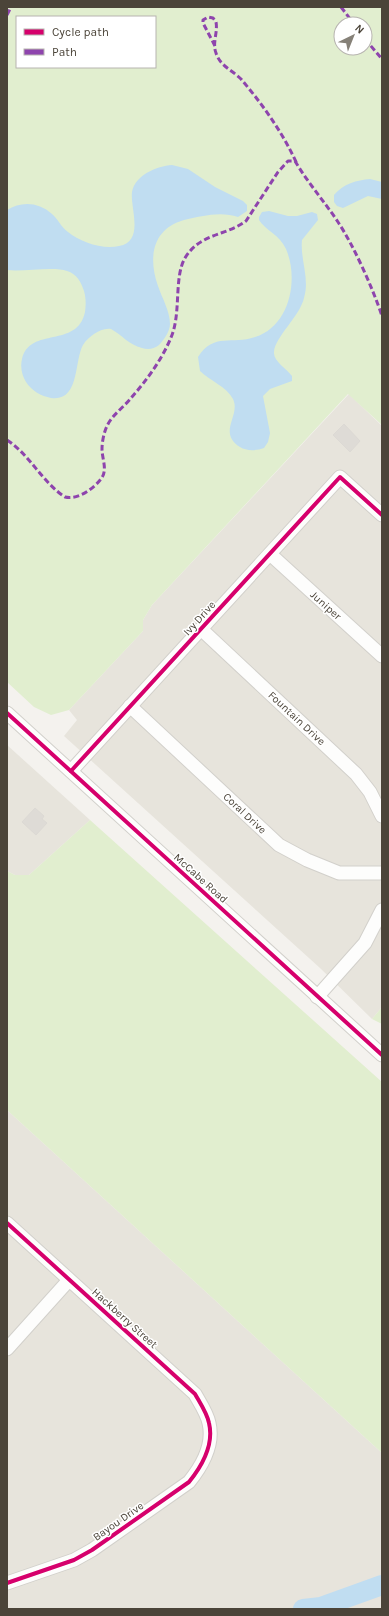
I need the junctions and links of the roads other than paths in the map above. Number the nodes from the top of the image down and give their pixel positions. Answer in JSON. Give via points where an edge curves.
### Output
{"nodes":[{"id":1,"x":382,"y":515,"type":"edge"},
{"id":2,"x":270,"y":554,"type":"junction"},
{"id":3,"x":200,"y":629,"type":"junction"},
{"id":4,"x":382,"y":656,"type":"edge"},
{"id":5,"x":130,"y":706,"type":"junction"},
{"id":6,"x":7,"y":714,"type":"edge"},
{"id":7,"x":71,"y":771,"type":"junction"},
{"id":8,"x":382,"y":816,"type":"edge"},
{"id":9,"x":382,"y":873,"type":"edge"},
{"id":10,"x":382,"y":910,"type":"edge"},
{"id":11,"x":317,"y":997,"type":"junction"},
{"id":12,"x":382,"y":1055,"type":"edge"},
{"id":13,"x":7,"y":1223,"type":"edge"},
{"id":14,"x":69,"y":1280,"type":"junction"},
{"id":15,"x":7,"y":1349,"type":"edge"},
{"id":16,"x":209,"y":1440,"type":"joint"},
{"id":17,"x":7,"y":1583,"type":"edge"}],
"edges":[{"from":1,"to":2,"type":"street","name":"Ivy Drive","via":[[340,477]]},
{"from":2,"to":3,"type":"street","name":"Ivy Drive"},
{"from":2,"to":4,"type":"street","name":"Juniper"},
{"from":3,"to":5,"type":"street","name":"Ivy Drive"},
{"from":3,"to":8,"type":"street","name":"Fountain Drive","via":[[356,774],[370,792]]},
{"from":5,"to":7,"type":"street","name":"Ivy Drive"},
{"from":5,"to":9,"type":"street","name":"Coral Drive","via":[[279,845],[339,873]]},
{"from":6,"to":7,"type":"street","name":"McCabe Road"},
{"from":7,"to":11,"type":"street","name":"McCabe Road"},
{"from":10,"to":11,"type":"street","via":[[365,943]]},
{"from":11,"to":12,"type":"street","name":"McCabe Road"},
{"from":13,"to":14,"type":"street","name":"Hackberry Street"},
{"from":14,"to":15,"type":"street"},
{"from":14,"to":16,"type":"street","name":"Hackberry Street","via":[[195,1394],[209,1424]]},
{"from":16,"to":17,"type":"street","name":"Bayou Drive","via":[[200,1468],[189,1482],[74,1560]]}]}
